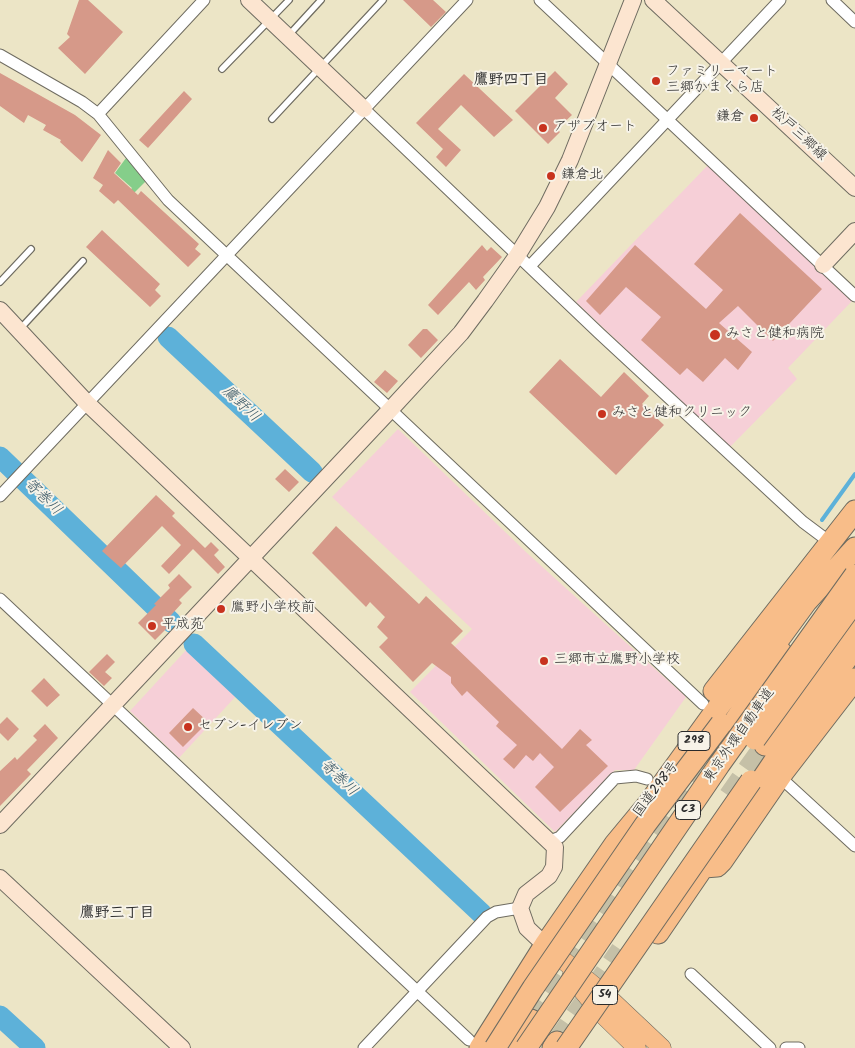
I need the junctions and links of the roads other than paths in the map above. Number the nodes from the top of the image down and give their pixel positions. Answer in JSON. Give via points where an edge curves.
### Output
{"nodes":[{"id":1,"x":204,"y":0,"type":"edge"},
{"id":2,"x":249,"y":0,"type":"edge"},
{"id":3,"x":289,"y":0,"type":"edge"},
{"id":4,"x":320,"y":0,"type":"edge"},
{"id":5,"x":382,"y":0,"type":"edge"},
{"id":6,"x":467,"y":0,"type":"edge"},
{"id":7,"x":540,"y":0,"type":"edge"},
{"id":8,"x":633,"y":0,"type":"edge"},
{"id":9,"x":653,"y":0,"type":"edge"},
{"id":10,"x":780,"y":0,"type":"edge"},
{"id":11,"x":832,"y":0,"type":"edge"},
{"id":12,"x":270,"y":19,"type":"junction"},
{"id":13,"x":855,"y":22,"type":"edge"},
{"id":14,"x":288,"y":36,"type":"junction"},
{"id":15,"x":0,"y":55,"type":"edge"},
{"id":16,"x":721,"y":64,"type":"junction"},
{"id":17,"x":609,"y":65,"type":"junction"},
{"id":18,"x":320,"y":68,"type":"junction"},
{"id":19,"x":222,"y":69,"type":"dead end"},
{"id":20,"x":364,"y":109,"type":"junction"},
{"id":21,"x":98,"y":114,"type":"junction"},
{"id":22,"x":272,"y":119,"type":"dead end"},
{"id":23,"x":668,"y":121,"type":"junction"},
{"id":24,"x":855,"y":188,"type":"edge"},
{"id":25,"x":855,"y":232,"type":"edge"},
{"id":26,"x":31,"y":249,"type":"dead end"},
{"id":27,"x":227,"y":255,"type":"junction"},
{"id":28,"x":83,"y":260,"type":"dead end"},
{"id":29,"x":524,"y":261,"type":"junction"},
{"id":30,"x":822,"y":266,"type":"junction"},
{"id":31,"x":0,"y":282,"type":"edge"},
{"id":32,"x":855,"y":296,"type":"edge"},
{"id":33,"x":0,"y":310,"type":"edge"},
{"id":34,"x":18,"y":330,"type":"junction"},
{"id":35,"x":87,"y":403,"type":"junction"},
{"id":36,"x":390,"y":410,"type":"junction"},
{"id":37,"x":0,"y":496,"type":"edge"},
{"id":38,"x":855,"y":511,"type":"edge"},
{"id":39,"x":831,"y":543,"type":"junction"},
{"id":40,"x":855,"y":548,"type":"edge"},
{"id":41,"x":855,"y":553,"type":"edge"},
{"id":42,"x":251,"y":560,"type":"junction"},
{"id":43,"x":855,"y":575,"type":"edge"},
{"id":44,"x":0,"y":599,"type":"edge"},
{"id":45,"x":855,"y":601,"type":"edge"},
{"id":46,"x":855,"y":621,"type":"edge"},
{"id":47,"x":776,"y":643,"type":"junction"},
{"id":48,"x":855,"y":647,"type":"edge"},
{"id":49,"x":855,"y":679,"type":"edge"},
{"id":50,"x":703,"y":704,"type":"junction"},
{"id":51,"x":113,"y":705,"type":"junction"},
{"id":52,"x":727,"y":723,"type":"junction"},
{"id":53,"x":794,"y":732,"type":"junction"},
{"id":54,"x":765,"y":745,"type":"tunnel mouth"},
{"id":55,"x":781,"y":778,"type":"junction"},
{"id":56,"x":647,"y":779,"type":"junction"},
{"id":57,"x":0,"y":825,"type":"edge"},
{"id":58,"x":550,"y":841,"type":"junction"},
{"id":59,"x":615,"y":844,"type":"junction"},
{"id":60,"x":855,"y":846,"type":"edge"},
{"id":61,"x":704,"y":866,"type":"junction"},
{"id":62,"x":0,"y":878,"type":"edge"},
{"id":63,"x":520,"y":908,"type":"junction"},
{"id":64,"x":546,"y":945,"type":"junction"},
{"id":65,"x":691,"y":974,"type":"dead end"},
{"id":66,"x":418,"y":992,"type":"junction"},
{"id":67,"x":605,"y":1006,"type":"junction"},
{"id":68,"x":531,"y":1020,"type":"tunnel mouth"},
{"id":69,"x":479,"y":1044,"type":"edge"},
{"id":70,"x":558,"y":1047,"type":"edge"},
{"id":71,"x":182,"y":1048,"type":"edge"},
{"id":72,"x":364,"y":1048,"type":"edge"},
{"id":73,"x":512,"y":1048,"type":"edge"},
{"id":74,"x":526,"y":1048,"type":"edge"},
{"id":75,"x":637,"y":1048,"type":"edge"},
{"id":76,"x":662,"y":1048,"type":"edge"},
{"id":77,"x":770,"y":1048,"type":"edge"},
{"id":78,"x":786,"y":1048,"type":"edge"},
{"id":79,"x":799,"y":1048,"type":"edge"}],
"edges":[{"from":1,"to":21,"type":"street"},
{"from":2,"to":12,"type":"street"},
{"from":3,"to":12,"type":"lane"},
{"from":4,"to":14,"type":"lane"},
{"from":5,"to":18,"type":"lane"},
{"from":6,"to":20,"type":"street"},
{"from":7,"to":17,"type":"street"},
{"from":8,"to":17,"type":"street"},
{"from":9,"to":16,"type":"street","name":"松戸三郷線"},
{"from":10,"to":16,"type":"street"},
{"from":11,"to":13,"type":"street"},
{"from":12,"to":14,"type":"street"},
{"from":12,"to":19,"type":"lane"},
{"from":14,"to":18,"type":"street"},
{"from":15,"to":21,"type":"street"},
{"from":16,"to":23,"type":"street"},
{"from":16,"to":24,"type":"street","name":"松戸三郷線"},
{"from":17,"to":23,"type":"street"},
{"from":17,"to":29,"type":"street"},
{"from":18,"to":20,"type":"street"},
{"from":18,"to":22,"type":"lane"},
{"from":20,"to":27,"type":"street"},
{"from":20,"to":29,"type":"street"},
{"from":21,"to":27,"type":"street","via":[[168,200]]},
{"from":23,"to":29,"type":"street"},
{"from":23,"to":30,"type":"street"},
{"from":25,"to":30,"type":"street"},
{"from":26,"to":31,"type":"lane"},
{"from":27,"to":35,"type":"street"},
{"from":27,"to":36,"type":"street"},
{"from":28,"to":34,"type":"lane"},
{"from":29,"to":36,"type":"street"},
{"from":29,"to":39,"type":"street","via":[[803,522]]},
{"from":30,"to":32,"type":"street"},
{"from":33,"to":34,"type":"street"},
{"from":34,"to":35,"type":"street"},
{"from":35,"to":37,"type":"street"},
{"from":35,"to":42,"type":"street"},
{"from":36,"to":42,"type":"street"},
{"from":36,"to":50,"type":"street"},
{"from":38,"to":39,"type":"highway","number":"298"},
{"from":39,"to":50,"type":"highway","number":"298"},
{"from":40,"to":47,"type":"highway","name":"国道298号","number":"298","via":[[806,602]]},
{"from":41,"to":52,"type":"highway"},
{"from":42,"to":51,"type":"street"},
{"from":42,"to":58,"type":"street"},
{"from":43,"to":74,"type":"highway","name":"東京外環自動車道","number":"C3","bridge":true,"via":[[719,765]]},
{"from":44,"to":51,"type":"street"},
{"from":45,"to":70,"type":"highway","name":"東京外環自動車道","number":"C3","bridge":true,"via":[[731,773]]},
{"from":46,"to":54,"type":"highway"},
{"from":47,"to":52,"type":"highway"},
{"from":47,"to":59,"type":"highway","name":"国道298号","number":"298","via":[[730,691]]},
{"from":48,"to":53,"type":"highway"},
{"from":49,"to":55,"type":"highway"},
{"from":50,"to":56,"type":"highway","number":"298"},
{"from":51,"to":57,"type":"street"},
{"from":51,"to":66,"type":"street"},
{"from":52,"to":69,"type":"highway","bridge":true,"via":[[645,825],[533,988]]},
{"from":53,"to":61,"type":"highway"},
{"from":53,"to":70,"type":"highway","bridge":true,"via":[[751,781]]},
{"from":55,"to":60,"type":"street"},
{"from":55,"to":61,"type":"highway","via":[[722,861],[717,866]]},
{"from":56,"to":58,"type":"street","via":[[636,776],[615,778],[560,836]]},
{"from":56,"to":59,"type":"highway","number":"298"},
{"from":58,"to":63,"type":"street","via":[[555,847],[554,867],[549,876],[526,894]]},
{"from":59,"to":64,"type":"highway","name":"国道298号","number":"298"},
{"from":61,"to":67,"type":"highway"},
{"from":62,"to":71,"type":"street"},
{"from":63,"to":64,"type":"street","via":[[527,928]]},
{"from":63,"to":66,"type":"street","via":[[487,917]]},
{"from":64,"to":67,"type":"main road","number":"54"},
{"from":64,"to":69,"type":"highway","name":"国道298号","number":"298"},
{"from":65,"to":77,"type":"street"},
{"from":66,"to":69,"type":"street"},
{"from":66,"to":72,"type":"street"},
{"from":67,"to":70,"type":"highway"},
{"from":67,"to":75,"type":"main road","number":"54"},
{"from":67,"to":76,"type":"main road","number":"54"},
{"from":68,"to":73,"type":"highway"},
{"from":78,"to":79,"type":"street"}]}
